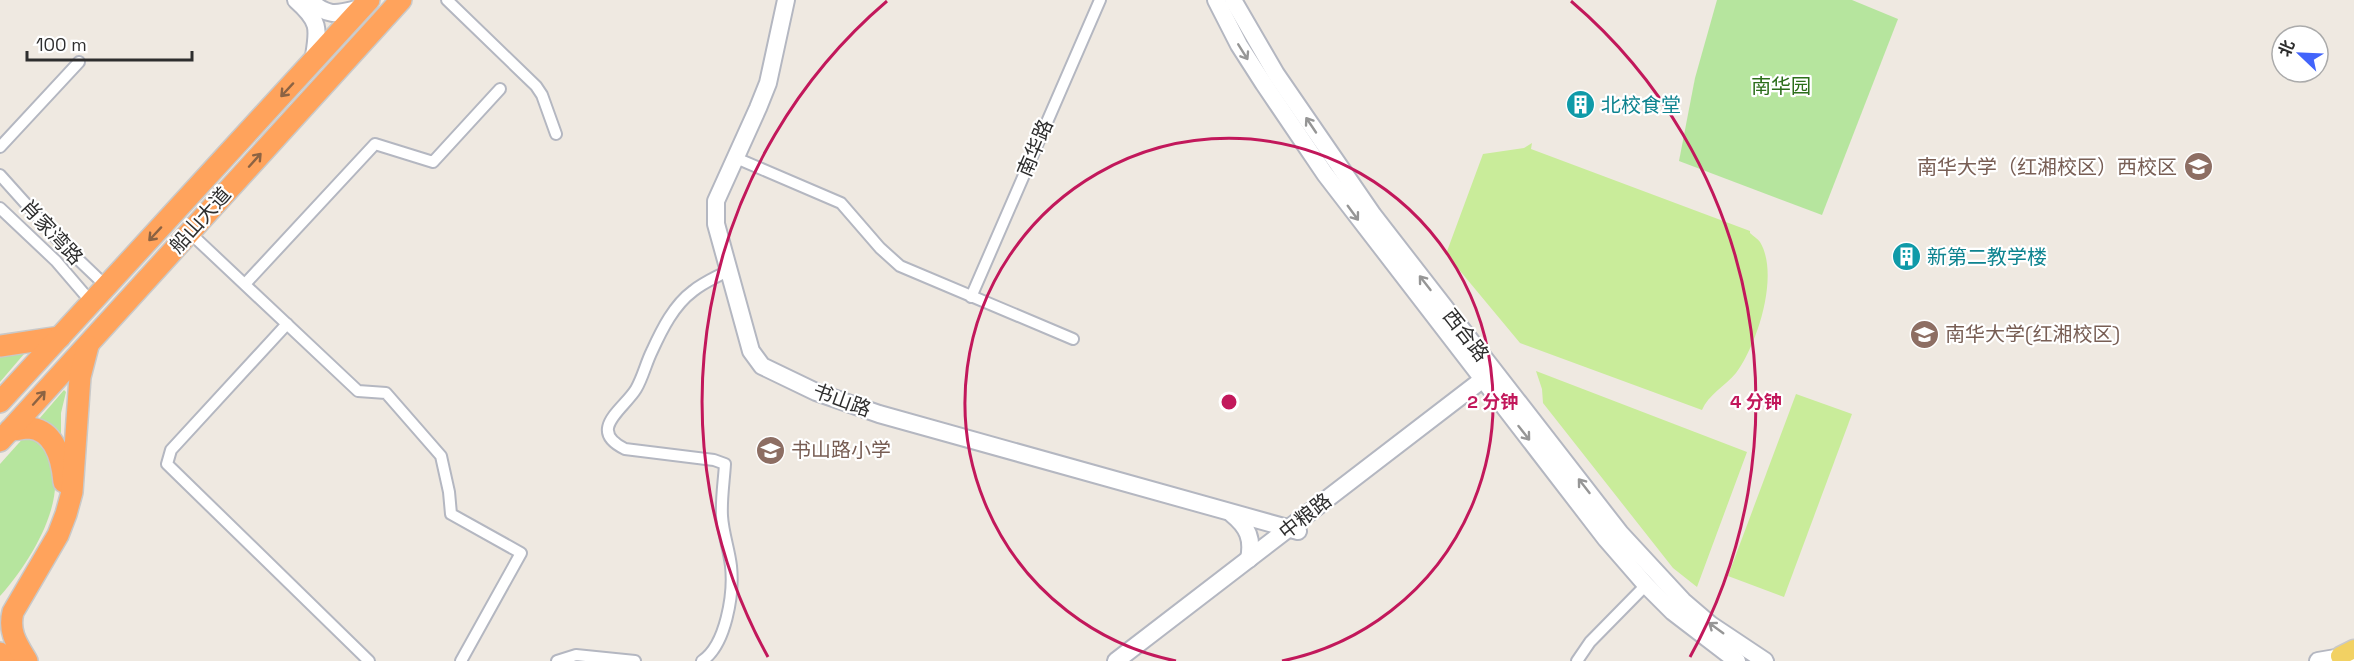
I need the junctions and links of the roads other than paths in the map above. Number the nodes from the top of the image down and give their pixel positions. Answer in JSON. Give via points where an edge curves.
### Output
{"nodes":[{"id":1,"x":296,"y":0,"type":"edge"},
{"id":2,"x":309,"y":0,"type":"edge"},
{"id":3,"x":401,"y":0,"type":"edge"},
{"id":4,"x":447,"y":0,"type":"edge"},
{"id":5,"x":786,"y":0,"type":"edge"},
{"id":6,"x":1100,"y":0,"type":"edge"},
{"id":7,"x":1216,"y":0,"type":"edge"},
{"id":8,"x":1233,"y":0,"type":"edge"},
{"id":9,"x":365,"y":4,"type":"edge"},
{"id":10,"x":80,"y":62,"type":"dead end"},
{"id":11,"x":313,"y":62,"type":"junction"},
{"id":12,"x":500,"y":89,"type":"dead end"},
{"id":13,"x":556,"y":134,"type":"dead end"},
{"id":14,"x":0,"y":147,"type":"edge"},
{"id":15,"x":736,"y":158,"type":"junction"},
{"id":16,"x":0,"y":175,"type":"edge"},
{"id":17,"x":0,"y":208,"type":"edge"},
{"id":18,"x":189,"y":232,"type":"junction"},
{"id":19,"x":729,"y":270,"type":"junction"},
{"id":20,"x":245,"y":284,"type":"junction"},
{"id":21,"x":107,"y":287,"type":"junction"},
{"id":22,"x":971,"y":297,"type":"junction"},
{"id":23,"x":92,"y":303,"type":"junction"},
{"id":24,"x":287,"y":324,"type":"junction"},
{"id":25,"x":60,"y":337,"type":"junction"},
{"id":26,"x":1073,"y":339,"type":"dead end"},
{"id":27,"x":89,"y":343,"type":"junction"},
{"id":28,"x":0,"y":346,"type":"edge"},
{"id":29,"x":1490,"y":378,"type":"junction"},
{"id":30,"x":0,"y":402,"type":"edge"},
{"id":31,"x":5,"y":436,"type":"edge"},
{"id":32,"x":1229,"y":512,"type":"junction"},
{"id":33,"x":1293,"y":530,"type":"junction"},
{"id":34,"x":1249,"y":559,"type":"junction"},
{"id":35,"x":1646,"y":585,"type":"junction"},
{"id":36,"x":0,"y":608,"type":"edge"},
{"id":37,"x":0,"y":637,"type":"edge"},
{"id":38,"x":0,"y":652,"type":"edge"},
{"id":39,"x":2349,"y":654,"type":"edge"},
{"id":40,"x":9,"y":661,"type":"edge"},
{"id":41,"x":22,"y":661,"type":"edge"},
{"id":42,"x":27,"y":661,"type":"edge"},
{"id":43,"x":369,"y":661,"type":"edge"},
{"id":44,"x":461,"y":661,"type":"edge"},
{"id":45,"x":556,"y":661,"type":"edge"},
{"id":46,"x":635,"y":661,"type":"edge"},
{"id":47,"x":702,"y":661,"type":"edge"},
{"id":48,"x":1116,"y":661,"type":"edge"},
{"id":49,"x":1128,"y":661,"type":"edge"},
{"id":50,"x":1577,"y":661,"type":"edge"},
{"id":51,"x":1737,"y":661,"type":"edge"},
{"id":52,"x":1765,"y":661,"type":"edge"},
{"id":53,"x":2318,"y":661,"type":"edge"}],
"edges":[{"from":1,"to":11,"type":"street","via":[[313,15],[317,32]]},
{"from":2,"to":9,"type":"street","via":[[333,15]]},
{"from":18,"to":3,"type":"highway","name":"船山大道","one_way":true},
{"from":4,"to":13,"type":"street","via":[[536,86]]},
{"from":5,"to":15,"type":"street","name":"书山路","via":[[768,83]]},
{"from":6,"to":22,"type":"street","name":"南华路"},
{"from":7,"to":29,"type":"street","name":"西合路","one_way":true,"via":[[1263,84],[1325,174]]},
{"from":29,"to":8,"type":"street","name":"西合路","one_way":true,"via":[[1276,74]]},
{"from":9,"to":11,"type":"highway","name":"船山大道"},
{"from":10,"to":14,"type":"street"},
{"from":11,"to":21,"type":"highway","name":"船山大道","one_way":true},
{"from":12,"to":20,"type":"street","via":[[433,162],[375,144]]},
{"from":15,"to":19,"type":"street","name":"书山路","via":[[716,201],[715,214]]},
{"from":15,"to":22,"type":"street","via":[[841,203],[900,266]]},
{"from":16,"to":21,"type":"street","name":"肖家湾路"},
{"from":17,"to":23,"type":"street","via":[[56,261]]},
{"from":18,"to":20,"type":"street"},
{"from":18,"to":27,"type":"highway","name":"船山大道"},
{"from":19,"to":32,"type":"street","name":"书山路","via":[[752,351],[762,366],[816,392],[879,414]]},
{"from":19,"to":47,"type":"street","via":[[692,291],[668,319],[636,388],[613,414],[608,426],[610,437],[625,449],[725,464],[722,517],[731,568],[730,604],[721,636]]},
{"from":20,"to":24,"type":"street"},
{"from":21,"to":23,"type":"highway","name":"船山大道"},
{"from":22,"to":26,"type":"street"},
{"from":23,"to":25,"type":"highway","name":"船山大道"},
{"from":24,"to":43,"type":"street","via":[[171,450],[167,464]]},
{"from":24,"to":44,"type":"street","via":[[358,391],[386,393],[441,456],[451,514],[521,553]]},
{"from":25,"to":28,"type":"highway"},
{"from":25,"to":30,"type":"highway","name":"船山大道"},
{"from":31,"to":27,"type":"highway","name":"船山大道","one_way":true},
{"from":27,"to":42,"type":"highway","via":[[80,377],[72,492],[66,514],[10,622]]},
{"from":29,"to":33,"type":"street","name":"中粮路"},
{"from":29,"to":35,"type":"street","name":"西合路","one_way":true,"via":[[1606,539]]},
{"from":52,"to":29,"type":"street","name":"西合路","one_way":true,"via":[[1711,625],[1657,574]]},
{"from":31,"to":36,"type":"highway","via":[[30,428],[42,432],[57,449],[64,482],[50,533],[21,584]]},
{"from":32,"to":33,"type":"street","name":"书山路"},
{"from":32,"to":34,"type":"street","via":[[1249,535]]},
{"from":33,"to":34,"type":"street","name":"中粮路"},
{"from":33,"to":49,"type":"street","name":"中粮路"},
{"from":34,"to":48,"type":"street","name":"中粮路"},
{"from":35,"to":50,"type":"street","via":[[1590,642]]},
{"from":35,"to":51,"type":"street","name":"西合路","via":[[1695,630]]},
{"from":37,"to":41,"type":"highway"},
{"from":38,"to":40,"type":"highway"},
{"from":39,"to":53,"type":"street"},
{"from":45,"to":46,"type":"street","via":[[576,655]]}]}
